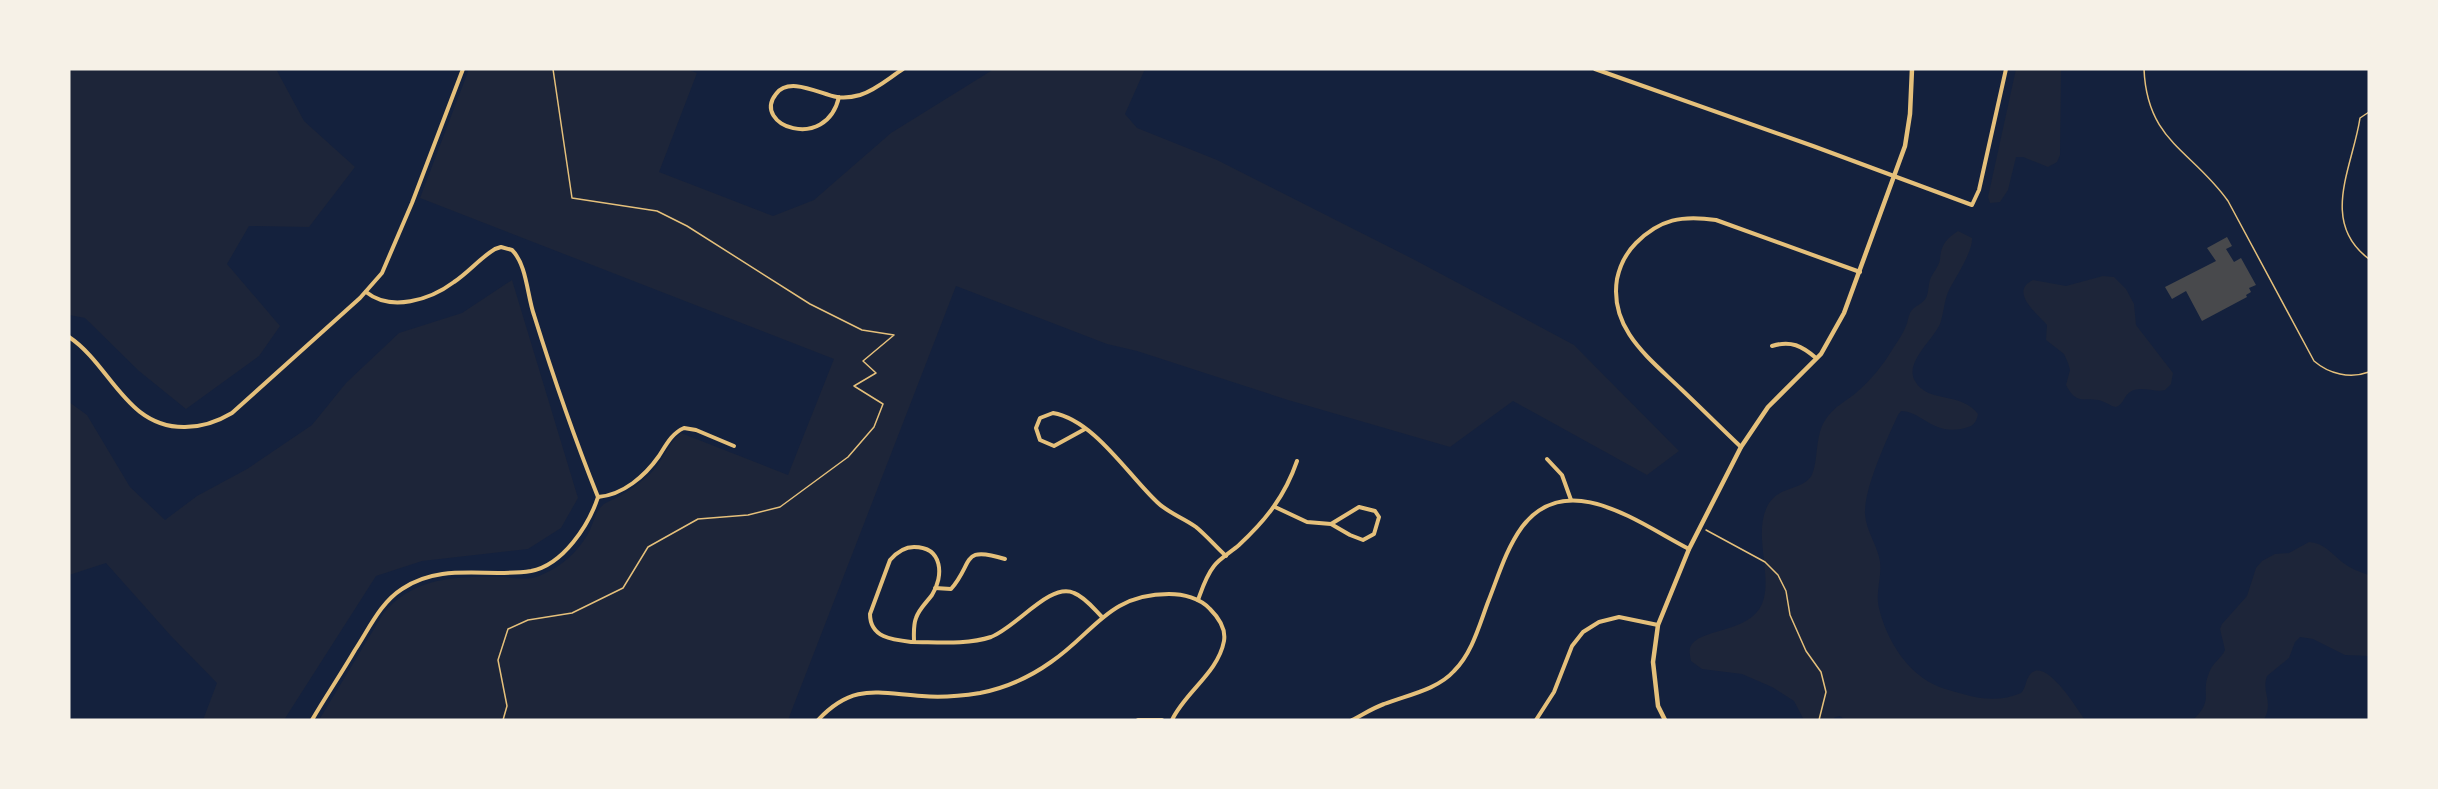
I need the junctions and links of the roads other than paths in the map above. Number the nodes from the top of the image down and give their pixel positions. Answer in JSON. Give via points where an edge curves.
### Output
{"nodes":[{"id":1,"x":463,"y":69,"type":"edge"},
{"id":2,"x":903,"y":69,"type":"edge"},
{"id":3,"x":1595,"y":69,"type":"edge"},
{"id":4,"x":1912,"y":69,"type":"edge"},
{"id":5,"x":2006,"y":69,"type":"edge"},
{"id":6,"x":2144,"y":69,"type":"edge"},
{"id":7,"x":839,"y":98,"type":"junction"},
{"id":8,"x":2369,"y":112,"type":"edge"},
{"id":9,"x":1895,"y":176,"type":"junction"},
{"id":10,"x":2369,"y":259,"type":"edge"},
{"id":11,"x":1861,"y":272,"type":"junction"},
{"id":12,"x":366,"y":292,"type":"junction"},
{"id":13,"x":69,"y":337,"type":"edge"},
{"id":14,"x":1772,"y":346,"type":"dead end"},
{"id":15,"x":1816,"y":358,"type":"junction"},
{"id":16,"x":2369,"y":372,"type":"edge"},
{"id":17,"x":1085,"y":429,"type":"junction"},
{"id":18,"x":734,"y":446,"type":"dead end"},
{"id":19,"x":1741,"y":447,"type":"junction"},
{"id":20,"x":1547,"y":459,"type":"dead end"},
{"id":21,"x":1297,"y":461,"type":"dead end"},
{"id":22,"x":598,"y":496,"type":"junction"},
{"id":23,"x":1571,"y":500,"type":"junction"},
{"id":24,"x":1275,"y":507,"type":"junction"},
{"id":25,"x":1331,"y":524,"type":"junction"},
{"id":26,"x":1689,"y":549,"type":"junction"},
{"id":27,"x":1226,"y":556,"type":"junction"},
{"id":28,"x":1005,"y":559,"type":"dead end"},
{"id":29,"x":935,"y":588,"type":"junction"},
{"id":30,"x":1198,"y":600,"type":"junction"},
{"id":31,"x":1102,"y":617,"type":"junction"},
{"id":32,"x":1658,"y":626,"type":"junction"},
{"id":33,"x":914,"y":642,"type":"junction"},
{"id":34,"x":312,"y":720,"type":"edge"},
{"id":35,"x":818,"y":720,"type":"edge"},
{"id":36,"x":1138,"y":720,"type":"edge"},
{"id":37,"x":1162,"y":720,"type":"edge"},
{"id":38,"x":1172,"y":720,"type":"edge"},
{"id":39,"x":1352,"y":720,"type":"edge"},
{"id":40,"x":1536,"y":720,"type":"edge"},
{"id":41,"x":1665,"y":720,"type":"edge"}],
"edges":[{"from":1,"to":12,"type":"street","via":[[393,252]]},
{"from":2,"to":7,"type":"street","via":[[876,88]]},
{"from":3,"to":9,"type":"street"},
{"from":4,"to":9,"type":"street","via":[[1909,129]]},
{"from":5,"to":9,"type":"street","via":[[1979,190],[1972,205]]},
{"from":6,"to":16,"type":"lane","via":[[2147,99],[2159,126],[2228,201],[2314,361],[2341,374]]},
{"from":7,"to":7,"type":"street","via":[[790,86],[774,95],[772,111],[781,124],[812,129],[832,116]]},
{"from":8,"to":10,"type":"lane","via":[[2360,118],[2341,208],[2352,241]]},
{"from":9,"to":11,"type":"street"},
{"from":11,"to":15,"type":"street","via":[[1837,329]]},
{"from":11,"to":19,"type":"street","via":[[1702,218],[1673,220],[1651,228],[1624,259],[1615,292],[1616,308],[1627,332]]},
{"from":12,"to":13,"type":"street","via":[[232,413],[204,425],[167,426],[149,419],[130,404],[86,350]]},
{"from":12,"to":22,"type":"street","via":[[390,303],[418,299],[452,284],[495,249],[501,246],[512,250],[520,263],[556,384]]},
{"from":14,"to":15,"type":"street","via":[[1795,344]]},
{"from":15,"to":19,"type":"street","via":[[1774,400]]},
{"from":17,"to":17,"type":"street","via":[[1053,412],[1040,418],[1036,428],[1041,440],[1054,446]]},
{"from":17,"to":27,"type":"street","via":[[1159,504],[1194,526]]},
{"from":18,"to":22,"type":"street","via":[[684,428],[674,434],[637,479],[614,494]]},
{"from":19,"to":26,"type":"street"},
{"from":20,"to":23,"type":"street","via":[[1562,475]]},
{"from":21,"to":24,"type":"street"},
{"from":22,"to":34,"type":"street","via":[[578,537],[543,566],[532,571],[462,571],[435,576],[401,590],[382,609]]},
{"from":23,"to":26,"type":"street","via":[[1599,503]]},
{"from":23,"to":39,"type":"street","via":[[1546,507],[1523,526],[1506,556],[1472,644],[1455,671],[1440,682]]},
{"from":24,"to":25,"type":"street","via":[[1307,522]]},
{"from":24,"to":27,"type":"street"},
{"from":25,"to":25,"type":"street","via":[[1363,540],[1374,534],[1379,518],[1375,511],[1359,507]]},
{"from":26,"to":32,"type":"street"},
{"from":27,"to":30,"type":"street","via":[[1207,576]]},
{"from":28,"to":29,"type":"street","via":[[976,554],[968,560],[951,589]]},
{"from":29,"to":33,"type":"street","via":[[917,615]]},
{"from":29,"to":33,"type":"street","via":[[939,563],[932,552],[908,548],[890,560],[871,610],[871,622],[886,638]]},
{"from":30,"to":31,"type":"street","via":[[1176,594],[1147,595],[1121,604]]},
{"from":30,"to":38,"type":"street","via":[[1216,614],[1224,640],[1212,667]]},
{"from":31,"to":33,"type":"street","via":[[1078,595],[1061,590],[993,636]]},
{"from":31,"to":35,"type":"street","via":[[1053,661],[1005,686],[943,697],[866,691],[844,698]]},
{"from":32,"to":40,"type":"street","via":[[1619,617],[1599,622],[1583,632],[1572,646],[1554,692]]},
{"from":32,"to":41,"type":"street","via":[[1653,662],[1658,706]]},
{"from":36,"to":37,"type":"street"}]}
